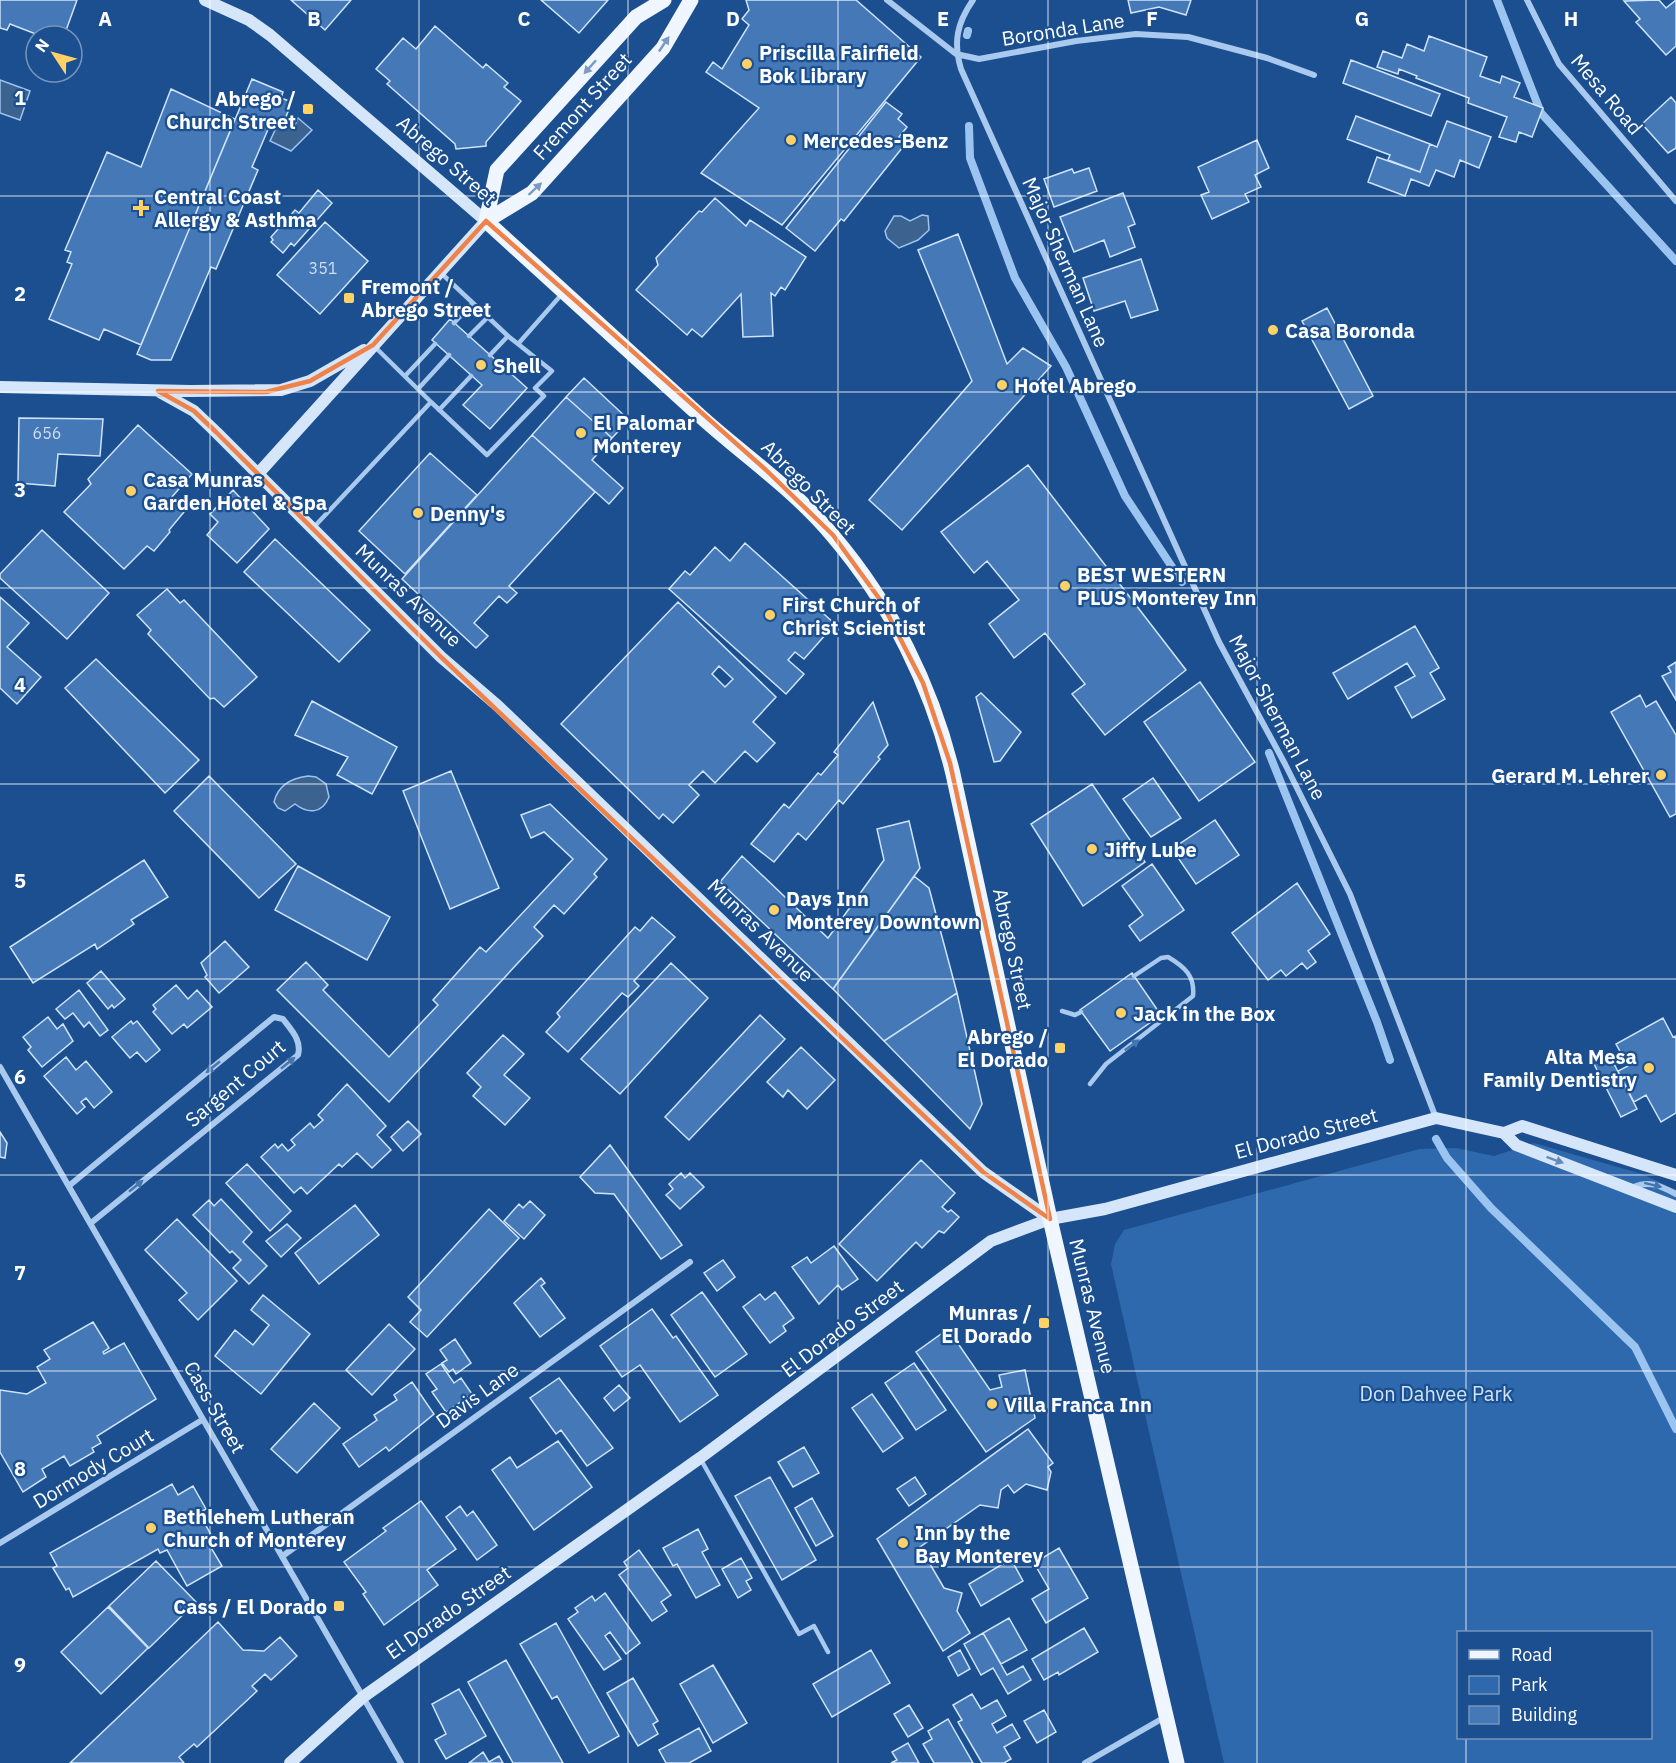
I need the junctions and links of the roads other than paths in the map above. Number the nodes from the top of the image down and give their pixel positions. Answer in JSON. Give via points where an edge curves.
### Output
{"nodes":[{"id":1,"x":205,"y":0,"type":"edge"},
{"id":2,"x":664,"y":0,"type":"edge"},
{"id":3,"x":691,"y":0,"type":"edge"},
{"id":4,"x":887,"y":0,"type":"edge"},
{"id":5,"x":973,"y":0,"type":"edge"},
{"id":6,"x":1527,"y":0,"type":"edge"},
{"id":7,"x":956,"y":54,"type":"junction"},
{"id":8,"x":1314,"y":75,"type":"dead end"},
{"id":9,"x":1676,"y":201,"type":"edge"},
{"id":10,"x":486,"y":221,"type":"junction"},
{"id":11,"x":440,"y":272,"type":"junction"},
{"id":12,"x":564,"y":291,"type":"junction"},
{"id":13,"x":473,"y":303,"type":"junction"},
{"id":14,"x":488,"y":317,"type":"junction"},
{"id":15,"x":454,"y":323,"type":"dead end"},
{"id":16,"x":469,"y":336,"type":"dead end"},
{"id":17,"x":508,"y":336,"type":"junction"},
{"id":18,"x":435,"y":344,"type":"dead end"},
{"id":19,"x":518,"y":344,"type":"junction"},
{"id":20,"x":373,"y":345,"type":"junction"},
{"id":21,"x":449,"y":355,"type":"dead end"},
{"id":22,"x":490,"y":355,"type":"dead end"},
{"id":23,"x":405,"y":376,"type":"junction"},
{"id":24,"x":471,"y":376,"type":"dead end"},
{"id":25,"x":0,"y":387,"type":"edge"},
{"id":26,"x":418,"y":389,"type":"junction"},
{"id":27,"x":158,"y":391,"type":"junction"},
{"id":28,"x":431,"y":402,"type":"junction"},
{"id":29,"x":440,"y":410,"type":"junction"},
{"id":30,"x":257,"y":475,"type":"junction"},
{"id":31,"x":312,"y":529,"type":"junction"},
{"id":32,"x":1134,"y":976,"type":"dead end"},
{"id":33,"x":1062,"y":1011,"type":"dead end"},
{"id":34,"x":1081,"y":1012,"type":"dead end"},
{"id":35,"x":0,"y":1066,"type":"edge"},
{"id":36,"x":1090,"y":1084,"type":"dead end"},
{"id":37,"x":1436,"y":1118,"type":"junction"},
{"id":38,"x":1504,"y":1133,"type":"junction"},
{"id":39,"x":1676,"y":1175,"type":"edge"},
{"id":40,"x":70,"y":1185,"type":"junction"},
{"id":41,"x":1630,"y":1188,"type":"junction"},
{"id":42,"x":1676,"y":1194,"type":"edge"},
{"id":43,"x":1676,"y":1207,"type":"edge"},
{"id":44,"x":1050,"y":1219,"type":"junction"},
{"id":45,"x":91,"y":1223,"type":"junction"},
{"id":46,"x":690,"y":1262,"type":"dead end"},
{"id":47,"x":202,"y":1420,"type":"junction"},
{"id":48,"x":700,"y":1458,"type":"junction"},
{"id":49,"x":0,"y":1543,"type":"edge"},
{"id":50,"x":284,"y":1555,"type":"junction"},
{"id":51,"x":828,"y":1652,"type":"dead end"},
{"id":52,"x":363,"y":1697,"type":"junction"},
{"id":53,"x":1166,"y":1716,"type":"junction"},
{"id":54,"x":290,"y":1763,"type":"edge"},
{"id":55,"x":401,"y":1763,"type":"edge"},
{"id":56,"x":1085,"y":1763,"type":"edge"},
{"id":57,"x":1177,"y":1763,"type":"edge"}],
"edges":[{"from":1,"to":10,"type":"street","name":"Abrego Street","via":[[249,20],[270,35]]},
{"from":2,"to":10,"type":"main road","name":"Fremont Street","one_way":true,"via":[[636,17],[497,170]]},
{"from":10,"to":3,"type":"main road","name":"Fremont Street","one_way":true,"via":[[532,193],[663,48]]},
{"from":4,"to":7,"type":"street"},
{"from":5,"to":7,"type":"street","via":[[959,24]]},
{"from":6,"to":9,"type":"street","name":"Mesa Road","via":[[1559,64]]},
{"from":7,"to":8,"type":"street","name":"Boronda Lane","via":[[979,58],[1136,34],[1188,37]]},
{"from":7,"to":37,"type":"street","name":"Major Sherman Lane","via":[[1219,642],[1350,894]]},
{"from":10,"to":11,"type":"street","name":"Fremont Street"},
{"from":10,"to":12,"type":"main road","name":"Abrego Street"},
{"from":11,"to":13,"type":"lane"},
{"from":11,"to":20,"type":"street","name":"Fremont Street"},
{"from":12,"to":19,"type":"lane"},
{"from":12,"to":44,"type":"main road","name":"Abrego Street","via":[[710,425],[766,470],[833,535],[881,601],[936,711]]},
{"from":13,"to":14,"type":"lane"},
{"from":13,"to":15,"type":"lane"},
{"from":14,"to":16,"type":"lane"},
{"from":14,"to":17,"type":"lane"},
{"from":17,"to":19,"type":"lane"},
{"from":17,"to":22,"type":"lane"},
{"from":18,"to":23,"type":"lane"},
{"from":19,"to":29,"type":"lane","via":[[552,371],[535,388],[544,396],[487,455]]},
{"from":20,"to":23,"type":"lane"},
{"from":20,"to":27,"type":"street","name":"Fremont Street","via":[[310,381],[281,390]]},
{"from":20,"to":30,"type":"street","name":"Fremont Street"},
{"from":21,"to":26,"type":"lane"},
{"from":23,"to":26,"type":"lane"},
{"from":24,"to":29,"type":"lane"},
{"from":25,"to":27,"type":"street","name":"Munras Avenue"},
{"from":26,"to":28,"type":"lane"},
{"from":27,"to":30,"type":"street","name":"Munras Avenue","via":[[194,411]]},
{"from":28,"to":29,"type":"lane"},
{"from":28,"to":31,"type":"lane"},
{"from":30,"to":31,"type":"street","name":"Munras Avenue"},
{"from":31,"to":44,"type":"street","name":"Munras Avenue","via":[[441,657],[498,706],[983,1172]]},
{"from":36,"to":32,"type":"lane","one_way":true,"via":[[1106,1064],[1193,996],[1190,974],[1168,957]]},
{"from":33,"to":34,"type":"lane","via":[[1075,1015]]},
{"from":35,"to":40,"type":"street","name":"Cass Street"},
{"from":37,"to":38,"type":"street","name":"El Dorado Street"},
{"from":37,"to":44,"type":"street","name":"El Dorado Street","via":[[1105,1209]]},
{"from":38,"to":39,"type":"street","name":"El Dorado Street","via":[[1522,1126]]},
{"from":38,"to":41,"type":"street","name":"El Dorado Street","one_way":true,"via":[[1516,1145]]},
{"from":40,"to":45,"type":"street","name":"Cass Street"},
{"from":45,"to":40,"type":"street","name":"Sargent Court","one_way":true,"via":[[298,1055],[300,1047],[295,1035],[283,1019],[274,1017]]},
{"from":41,"to":42,"type":"street","one_way":true,"via":[[1653,1183]]},
{"from":41,"to":43,"type":"street","name":"El Dorado Street"},
{"from":44,"to":48,"type":"street","name":"El Dorado Street","via":[[991,1241]]},
{"from":44,"to":53,"type":"main road","name":"Munras Avenue"},
{"from":45,"to":47,"type":"street","name":"Cass Street"},
{"from":46,"to":50,"type":"street","name":"Davis Lane"},
{"from":47,"to":49,"type":"street","name":"Dormody Court"},
{"from":47,"to":50,"type":"street","name":"Cass Street"},
{"from":48,"to":51,"type":"lane","via":[[799,1634],[814,1626]]},
{"from":48,"to":52,"type":"street","name":"El Dorado Street"},
{"from":50,"to":52,"type":"street","name":"Cass Street"},
{"from":52,"to":54,"type":"street","name":"El Dorado Street"},
{"from":52,"to":55,"type":"street","name":"Cass Street"},
{"from":53,"to":56,"type":"street"},
{"from":53,"to":57,"type":"main road","name":"Munras Avenue"}]}
